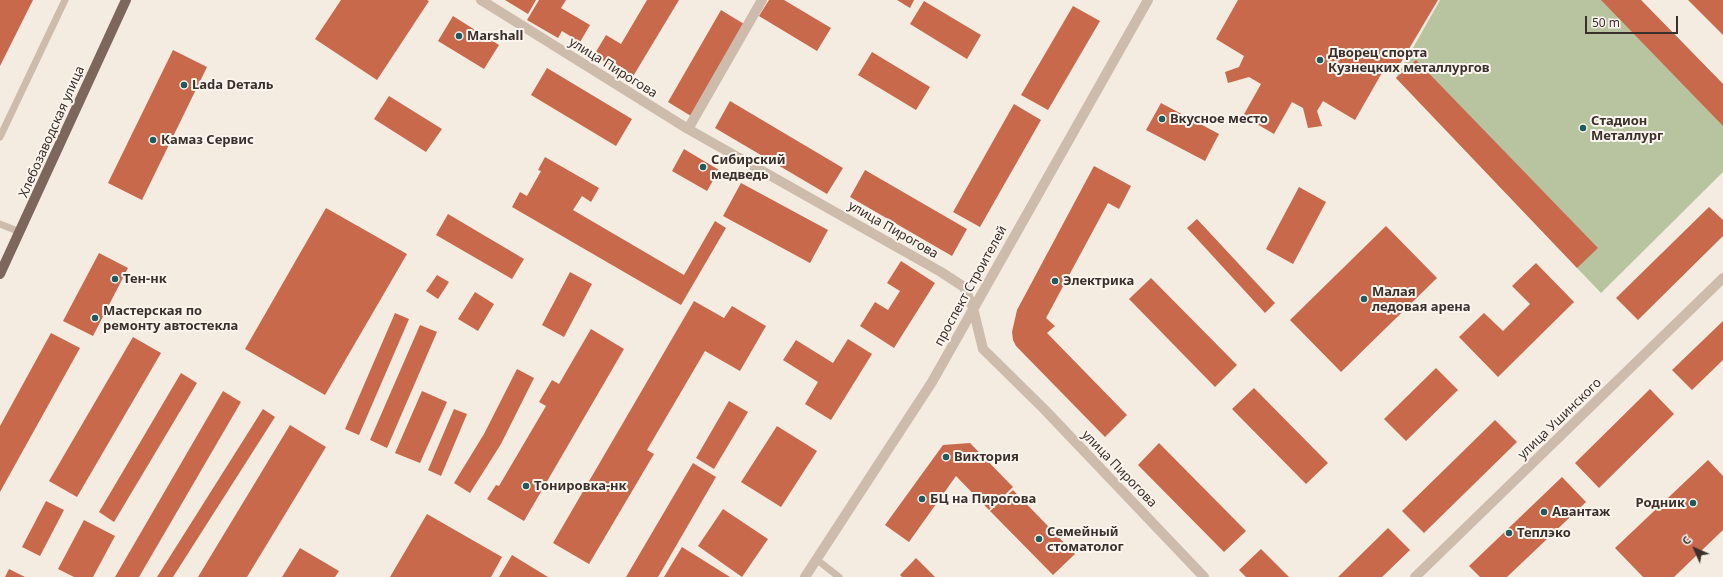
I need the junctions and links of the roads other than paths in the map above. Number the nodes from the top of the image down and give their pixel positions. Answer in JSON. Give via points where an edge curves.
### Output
{"nodes":[{"id":1,"x":65,"y":0,"type":"edge"},
{"id":2,"x":126,"y":0,"type":"edge"},
{"id":3,"x":481,"y":0,"type":"edge"},
{"id":4,"x":762,"y":0,"type":"edge"},
{"id":5,"x":1148,"y":0,"type":"edge"},
{"id":6,"x":688,"y":129,"type":"junction"},
{"id":7,"x":0,"y":137,"type":"edge"},
{"id":8,"x":0,"y":224,"type":"edge"},
{"id":9,"x":20,"y":232,"type":"junction"},
{"id":10,"x":0,"y":274,"type":"edge"},
{"id":11,"x":1723,"y":278,"type":"edge"},
{"id":12,"x":973,"y":308,"type":"junction"},
{"id":13,"x":816,"y":559,"type":"junction"},
{"id":14,"x":805,"y":577,"type":"edge"},
{"id":15,"x":839,"y":577,"type":"edge"},
{"id":16,"x":1204,"y":577,"type":"edge"},
{"id":17,"x":1415,"y":577,"type":"edge"}],
"edges":[{"from":1,"to":7,"type":"lane"},
{"from":2,"to":9,"type":"main road","name":"Хлебозаводская улица"},
{"from":3,"to":6,"type":"street","name":"улица Пирогова"},
{"from":4,"to":6,"type":"street"},
{"from":5,"to":12,"type":"street","name":"проспект Строителей"},
{"from":6,"to":12,"type":"street","name":"улица Пирогова","via":[[953,280],[964,287]]},
{"from":8,"to":9,"type":"lane"},
{"from":9,"to":10,"type":"main road","name":"Хлебозаводская улица"},
{"from":11,"to":17,"type":"street","name":"улица Ушинского"},
{"from":12,"to":13,"type":"street","name":"проспект Строителей","via":[[932,382]]},
{"from":12,"to":16,"type":"street","name":"улица Пирогова","via":[[983,349]]},
{"from":13,"to":14,"type":"street","name":"проспект Строителей"},
{"from":13,"to":15,"type":"lane"}]}
